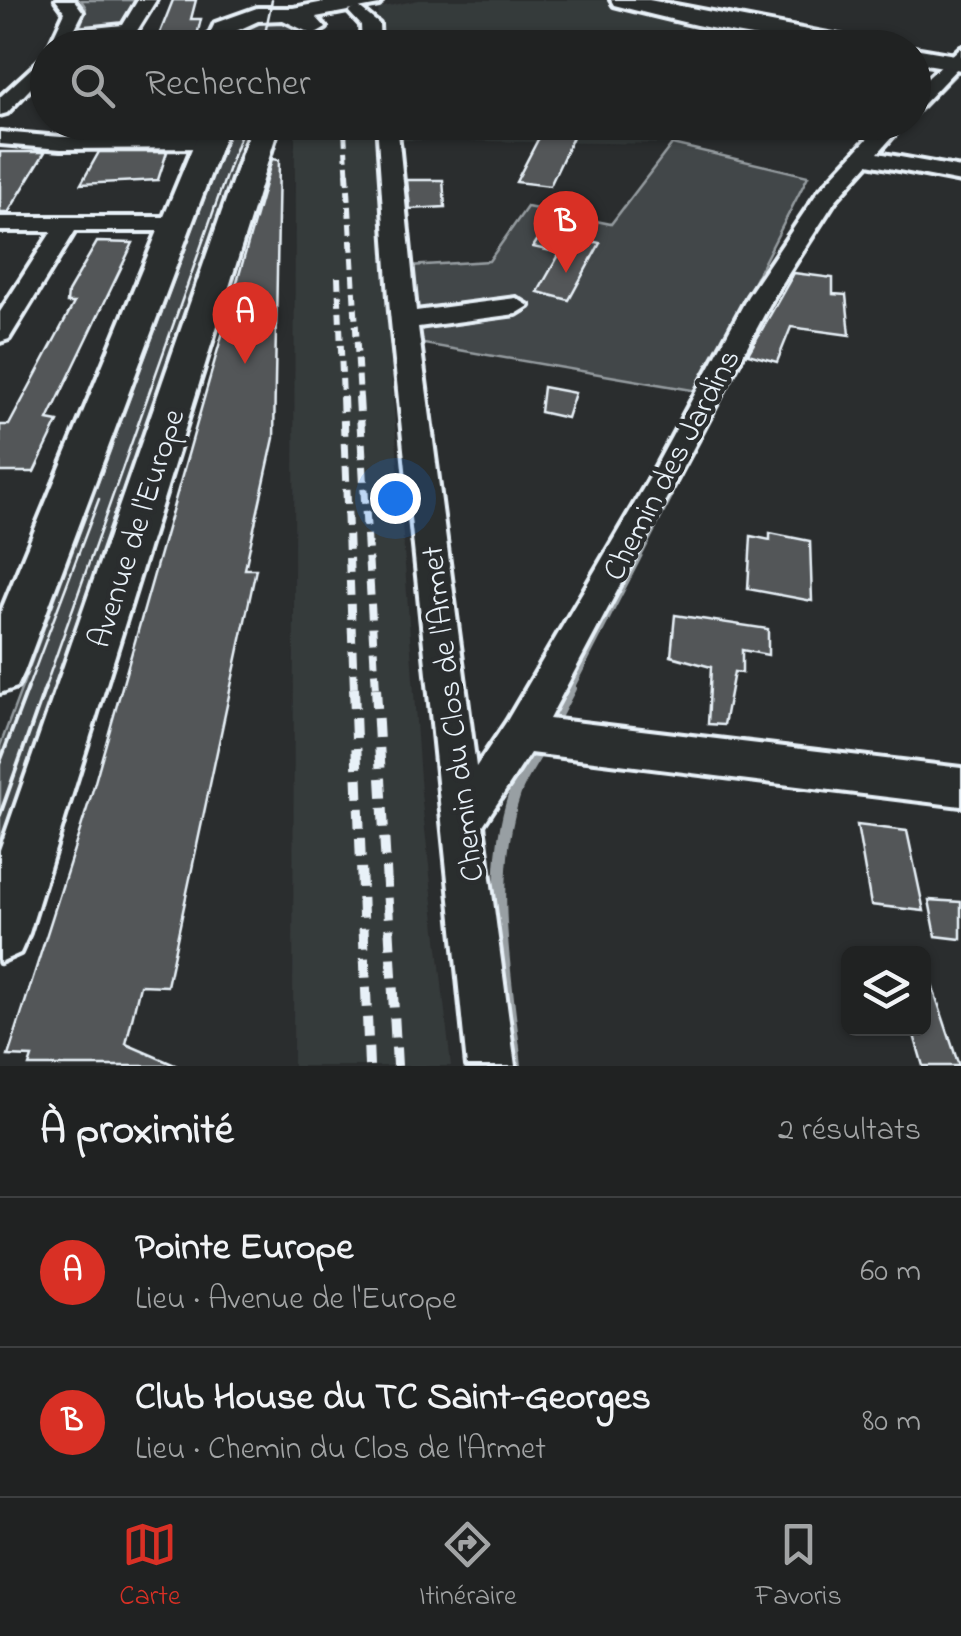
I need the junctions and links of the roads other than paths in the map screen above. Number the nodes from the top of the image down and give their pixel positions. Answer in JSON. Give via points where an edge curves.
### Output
{"nodes":[{"id":1,"x":65,"y":0,"type":"edge"},
{"id":2,"x":147,"y":0,"type":"edge"},
{"id":3,"x":253,"y":0,"type":"edge"},
{"id":4,"x":621,"y":0,"type":"edge"},
{"id":5,"x":637,"y":0,"type":"edge"},
{"id":6,"x":663,"y":0,"type":"edge"},
{"id":7,"x":367,"y":4,"type":"edge"},
{"id":8,"x":232,"y":11,"type":"edge"},
{"id":9,"x":284,"y":14,"type":"junction"},
{"id":10,"x":695,"y":17,"type":"junction"},
{"id":11,"x":314,"y":28,"type":"joint"},
{"id":12,"x":66,"y":30,"type":"edge"},
{"id":13,"x":127,"y":30,"type":"edge"},
{"id":14,"x":370,"y":30,"type":"edge"},
{"id":15,"x":766,"y":30,"type":"edge"},
{"id":16,"x":931,"y":57,"type":"edge"},
{"id":17,"x":958,"y":59,"type":"edge"},
{"id":18,"x":30,"y":77,"type":"edge"},
{"id":19,"x":931,"y":85,"type":"edge"},
{"id":20,"x":0,"y":109,"type":"edge"},
{"id":21,"x":0,"y":138,"type":"edge"},
{"id":22,"x":102,"y":140,"type":"edge"},
{"id":23,"x":210,"y":140,"type":"edge"},
{"id":24,"x":260,"y":140,"type":"edge"},
{"id":25,"x":388,"y":140,"type":"edge"},
{"id":26,"x":879,"y":140,"type":"edge"},
{"id":27,"x":864,"y":157,"type":"junction"},
{"id":28,"x":961,"y":175,"type":"edge"},
{"id":29,"x":0,"y":224,"type":"edge"},
{"id":30,"x":68,"y":224,"type":"junction"},
{"id":31,"x":176,"y":224,"type":"junction"},
{"id":32,"x":516,"y":306,"type":"dead end"},
{"id":33,"x":404,"y":322,"type":"junction"},
{"id":34,"x":0,"y":334,"type":"edge"},
{"id":35,"x":1,"y":668,"type":"edge"},
{"id":36,"x":520,"y":734,"type":"junction"},
{"id":37,"x":961,"y":787,"type":"edge"},
{"id":38,"x":464,"y":818,"type":"junction"},
{"id":39,"x":0,"y":933,"type":"edge"},
{"id":40,"x":491,"y":1066,"type":"edge"}],
"edges":[{"from":1,"to":12,"type":"street","via":[[74,12]]},
{"from":2,"to":13,"type":"street"},
{"from":3,"to":9,"type":"main road"},
{"from":4,"to":5,"type":"main road"},
{"from":4,"to":10,"type":"main road"},
{"from":6,"to":10,"type":"main road"},
{"from":7,"to":9,"type":"main road"},
{"from":7,"to":11,"type":"main road"},
{"from":7,"to":14,"type":"street"},
{"from":8,"to":9,"type":"main road"},
{"from":9,"to":11,"type":"main road"},
{"from":10,"to":15,"type":"main road"},
{"from":16,"to":17,"type":"main road"},
{"from":17,"to":19,"type":"street"},
{"from":18,"to":20,"type":"street"},
{"from":21,"to":22,"type":"street"},
{"from":23,"to":31,"type":"main road","name":"Avenue de l'Europe"},
{"from":24,"to":39,"type":"main road","name":"Avenue de l'Europe"},
{"from":25,"to":33,"type":"street","name":"Chemin du Clos de l'Armet"},
{"from":26,"to":27,"type":"street","name":"Chemin des Jardins"},
{"from":27,"to":28,"type":"street"},
{"from":27,"to":36,"type":"street","name":"Chemin des Jardins","via":[[826,197],[761,296]]},
{"from":29,"to":30,"type":"street"},
{"from":30,"to":31,"type":"street"},
{"from":30,"to":34,"type":"street"},
{"from":31,"to":35,"type":"main road","name":"Avenue de l'Europe"},
{"from":32,"to":33,"type":"street"},
{"from":33,"to":38,"type":"street","name":"Chemin du Clos de l'Armet"},
{"from":36,"to":37,"type":"street"},
{"from":36,"to":38,"type":"street","name":"Chemin des Jardins"},
{"from":38,"to":40,"type":"street","name":"Chemin du Clos de l'Armet"}]}
